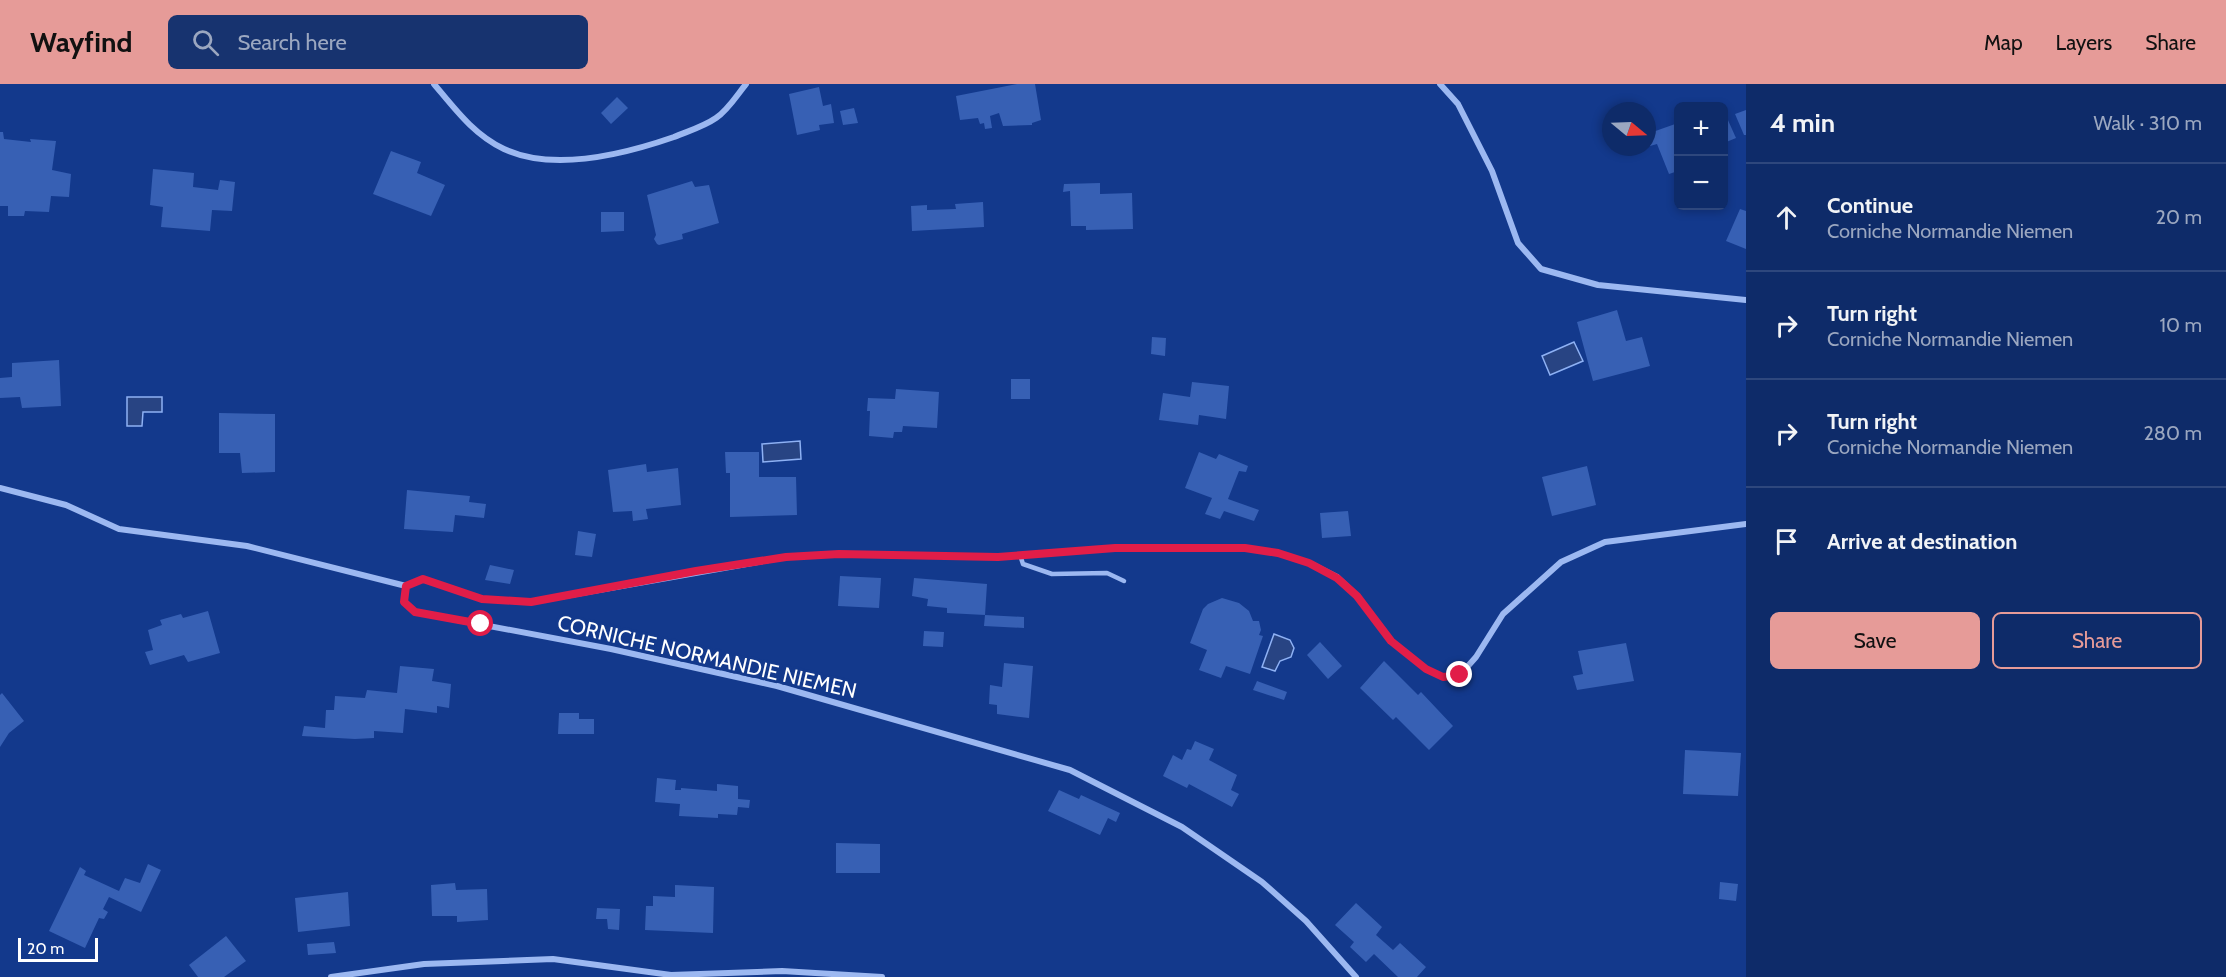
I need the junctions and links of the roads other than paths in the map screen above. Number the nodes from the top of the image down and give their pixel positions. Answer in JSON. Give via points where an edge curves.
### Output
{"nodes":[{"id":1,"x":434,"y":84,"type":"edge"},
{"id":2,"x":746,"y":84,"type":"edge"},
{"id":3,"x":1440,"y":84,"type":"edge"},
{"id":4,"x":1746,"y":300,"type":"edge"},
{"id":5,"x":0,"y":488,"type":"edge"},
{"id":6,"x":1746,"y":524,"type":"edge"},
{"id":7,"x":1020,"y":555,"type":"junction"},
{"id":8,"x":1124,"y":581,"type":"dead end"},
{"id":9,"x":406,"y":586,"type":"junction"},
{"id":10,"x":331,"y":977,"type":"edge"},
{"id":11,"x":882,"y":977,"type":"edge"},
{"id":12,"x":1356,"y":977,"type":"edge"}],
"edges":[{"from":1,"to":2,"type":"street","via":[[477,134],[532,159],[620,153],[702,127],[718,117]]},
{"from":3,"to":4,"type":"street","via":[[1458,104],[1492,171],[1518,243],[1540,269],[1598,285]]},
{"from":5,"to":9,"type":"street","via":[[66,505],[119,529],[247,546]]},
{"from":6,"to":7,"type":"street","name":"CORNICHE NORMANDIE NIEMEN","via":[[1605,542],[1562,562],[1503,614],[1460,675],[1443,677],[1426,669],[1391,641],[1357,596],[1337,578],[1278,553],[1245,548],[1115,548]]},
{"from":7,"to":8,"type":"lane","via":[[1023,564],[1034,570],[1052,574],[1107,573]]},
{"from":7,"to":9,"type":"street","name":"CORNICHE NORMANDIE NIEMEN","via":[[786,557],[531,602],[482,599],[423,579]]},
{"from":9,"to":12,"type":"street","name":"CORNICHE NORMANDIE NIEMEN","via":[[404,602],[415,612],[777,686],[1070,770],[1182,827],[1262,882],[1306,921]]},
{"from":10,"to":11,"type":"street","via":[[424,964],[553,959],[671,975],[782,971]]}]}
